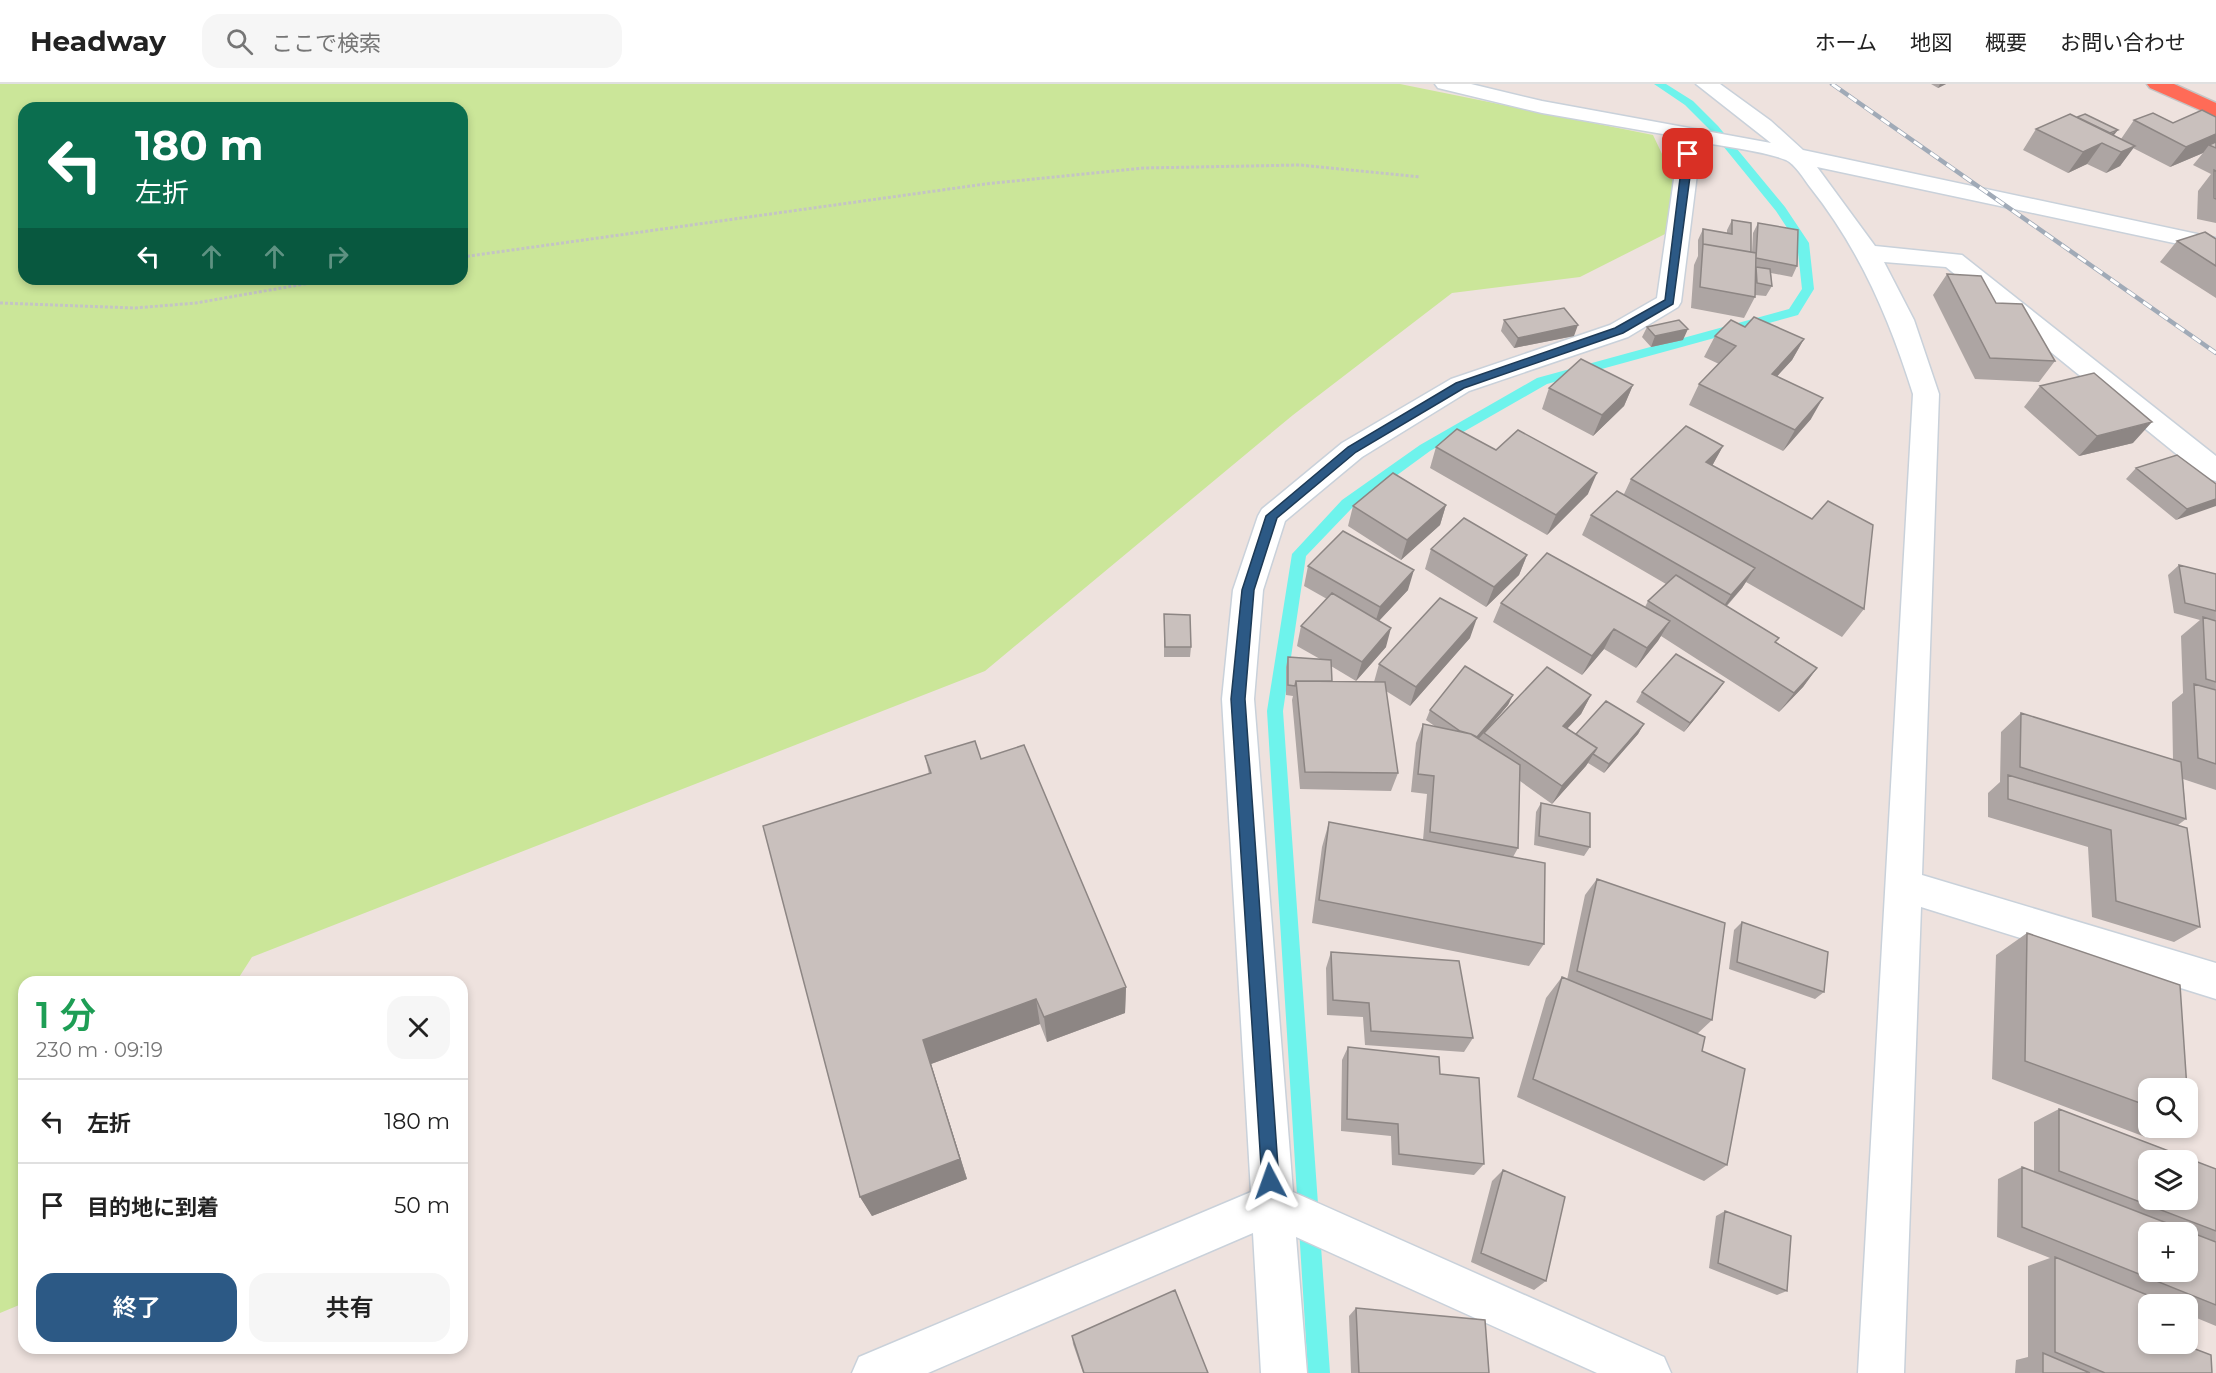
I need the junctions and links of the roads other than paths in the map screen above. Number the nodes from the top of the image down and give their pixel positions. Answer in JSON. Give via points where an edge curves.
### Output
{"nodes":[{"id":1,"x":1445,"y":84,"type":"edge"},
{"id":2,"x":1706,"y":84,"type":"edge"},
{"id":3,"x":2157,"y":84,"type":"edge"},
{"id":4,"x":2216,"y":111,"type":"edge"},
{"id":5,"x":1690,"y":133,"type":"junction"},
{"id":6,"x":1794,"y":154,"type":"junction"},
{"id":7,"x":2216,"y":245,"type":"edge"},
{"id":8,"x":1867,"y":253,"type":"junction"},
{"id":9,"x":2216,"y":471,"type":"edge"},
{"id":10,"x":1902,"y":885,"type":"junction"},
{"id":11,"x":2216,"y":981,"type":"edge"},
{"id":12,"x":1272,"y":1204,"type":"junction"},
{"id":13,"x":875,"y":1373,"type":"edge"},
{"id":14,"x":1284,"y":1373,"type":"edge"},
{"id":15,"x":1648,"y":1373,"type":"edge"},
{"id":16,"x":1881,"y":1373,"type":"edge"}],
"edges":[{"from":1,"to":5,"type":"street","via":[[1542,107]]},
{"from":2,"to":6,"type":"street","via":[[1749,114]]},
{"from":3,"to":4,"type":"highway"},
{"from":5,"to":6,"type":"street"},
{"from":5,"to":12,"type":"street","via":[[1670,302],[1619,331],[1460,385],[1352,450],[1272,516],[1248,590],[1238,699]]},
{"from":6,"to":7,"type":"street"},
{"from":6,"to":8,"type":"street","via":[[1823,188]]},
{"from":8,"to":9,"type":"street","via":[[1953,260]]},
{"from":8,"to":10,"type":"street","via":[[1902,320],[1926,394]]},
{"from":10,"to":11,"type":"street"},
{"from":10,"to":16,"type":"street"},
{"from":12,"to":13,"type":"street"},
{"from":12,"to":14,"type":"street"},
{"from":12,"to":15,"type":"street"}]}
